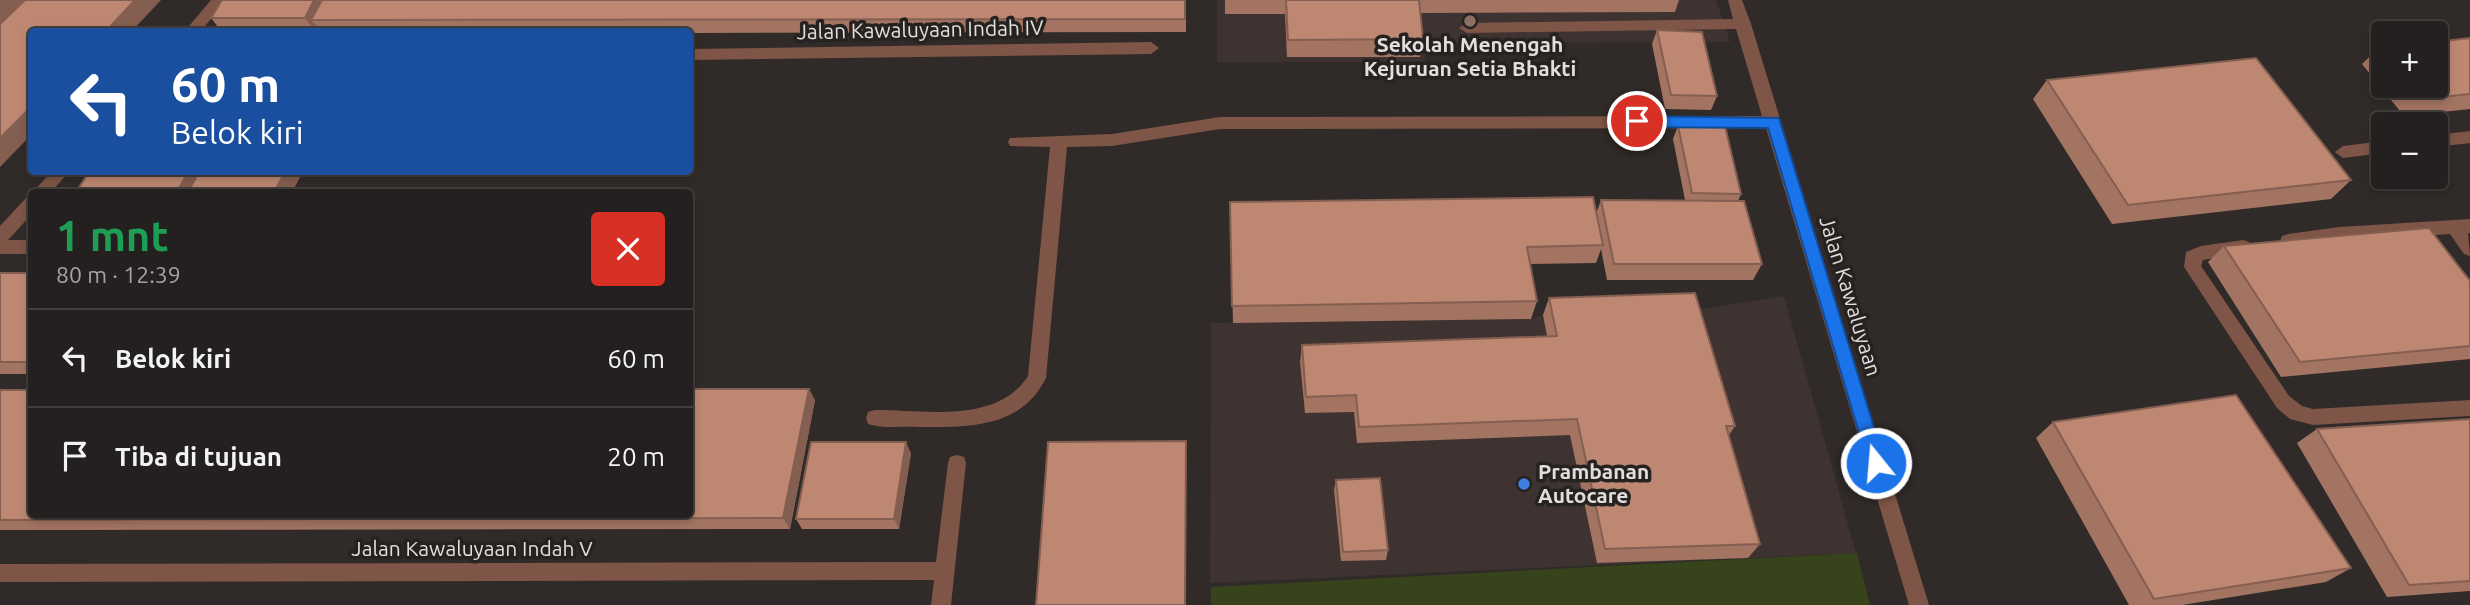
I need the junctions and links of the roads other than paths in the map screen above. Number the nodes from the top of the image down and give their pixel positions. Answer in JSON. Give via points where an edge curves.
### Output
{"nodes":[{"id":1,"x":220,"y":0,"type":"edge"},
{"id":2,"x":1735,"y":0,"type":"edge"},
{"id":3,"x":1743,"y":24,"type":"junction"},
{"id":4,"x":195,"y":28,"type":"edge"},
{"id":5,"x":1467,"y":28,"type":"dead end"},
{"id":6,"x":1151,"y":48,"type":"dead end"},
{"id":7,"x":693,"y":55,"type":"edge"},
{"id":8,"x":1773,"y":122,"type":"junction"},
{"id":9,"x":2470,"y":137,"type":"edge"},
{"id":10,"x":2448,"y":140,"type":"edge"},
{"id":11,"x":1059,"y":141,"type":"junction"},
{"id":12,"x":1016,"y":142,"type":"dead end"},
{"id":13,"x":2371,"y":149,"type":"edge"},
{"id":14,"x":2343,"y":152,"type":"dead end"},
{"id":15,"x":58,"y":175,"type":"edge"},
{"id":16,"x":44,"y":189,"type":"edge"},
{"id":17,"x":28,"y":207,"type":"edge"},
{"id":18,"x":2462,"y":227,"type":"edge"},
{"id":19,"x":0,"y":237,"type":"edge"},
{"id":20,"x":0,"y":247,"type":"edge"},
{"id":21,"x":28,"y":247,"type":"edge"},
{"id":22,"x":2470,"y":249,"type":"edge"},
{"id":23,"x":2470,"y":408,"type":"edge"},
{"id":24,"x":875,"y":418,"type":"dead end"},
{"id":25,"x":957,"y":463,"type":"dead end"},
{"id":26,"x":945,"y":571,"type":"junction"},
{"id":27,"x":0,"y":573,"type":"edge"},
{"id":28,"x":941,"y":605,"type":"edge"},
{"id":29,"x":1919,"y":605,"type":"edge"}],
"edges":[{"from":1,"to":4,"type":"street"},
{"from":2,"to":3,"type":"street","name":"Jalan Kawaluyaan"},
{"from":3,"to":5,"type":"street"},
{"from":3,"to":8,"type":"street","name":"Jalan Kawaluyaan"},
{"from":6,"to":7,"type":"street","name":"Jalan Kawaluyaan Indah IV"},
{"from":8,"to":11,"type":"street","via":[[1220,123],[1112,140]]},
{"from":8,"to":29,"type":"street","name":"Jalan Kawaluyaan"},
{"from":9,"to":10,"type":"street"},
{"from":11,"to":12,"type":"street"},
{"from":11,"to":24,"type":"street","via":[[1037,378],[1028,393],[1015,405],[989,415]]},
{"from":13,"to":14,"type":"street"},
{"from":15,"to":16,"type":"street"},
{"from":17,"to":19,"type":"street"},
{"from":18,"to":22,"type":"street"},
{"from":18,"to":23,"type":"street","via":[[2339,234],[2192,257],[2193,267],[2283,402],[2297,413],[2313,417]]},
{"from":20,"to":21,"type":"street"},
{"from":25,"to":26,"type":"street"},
{"from":26,"to":27,"type":"street","name":"Jalan Kawaluyaan Indah V"},
{"from":26,"to":28,"type":"street"}]}
